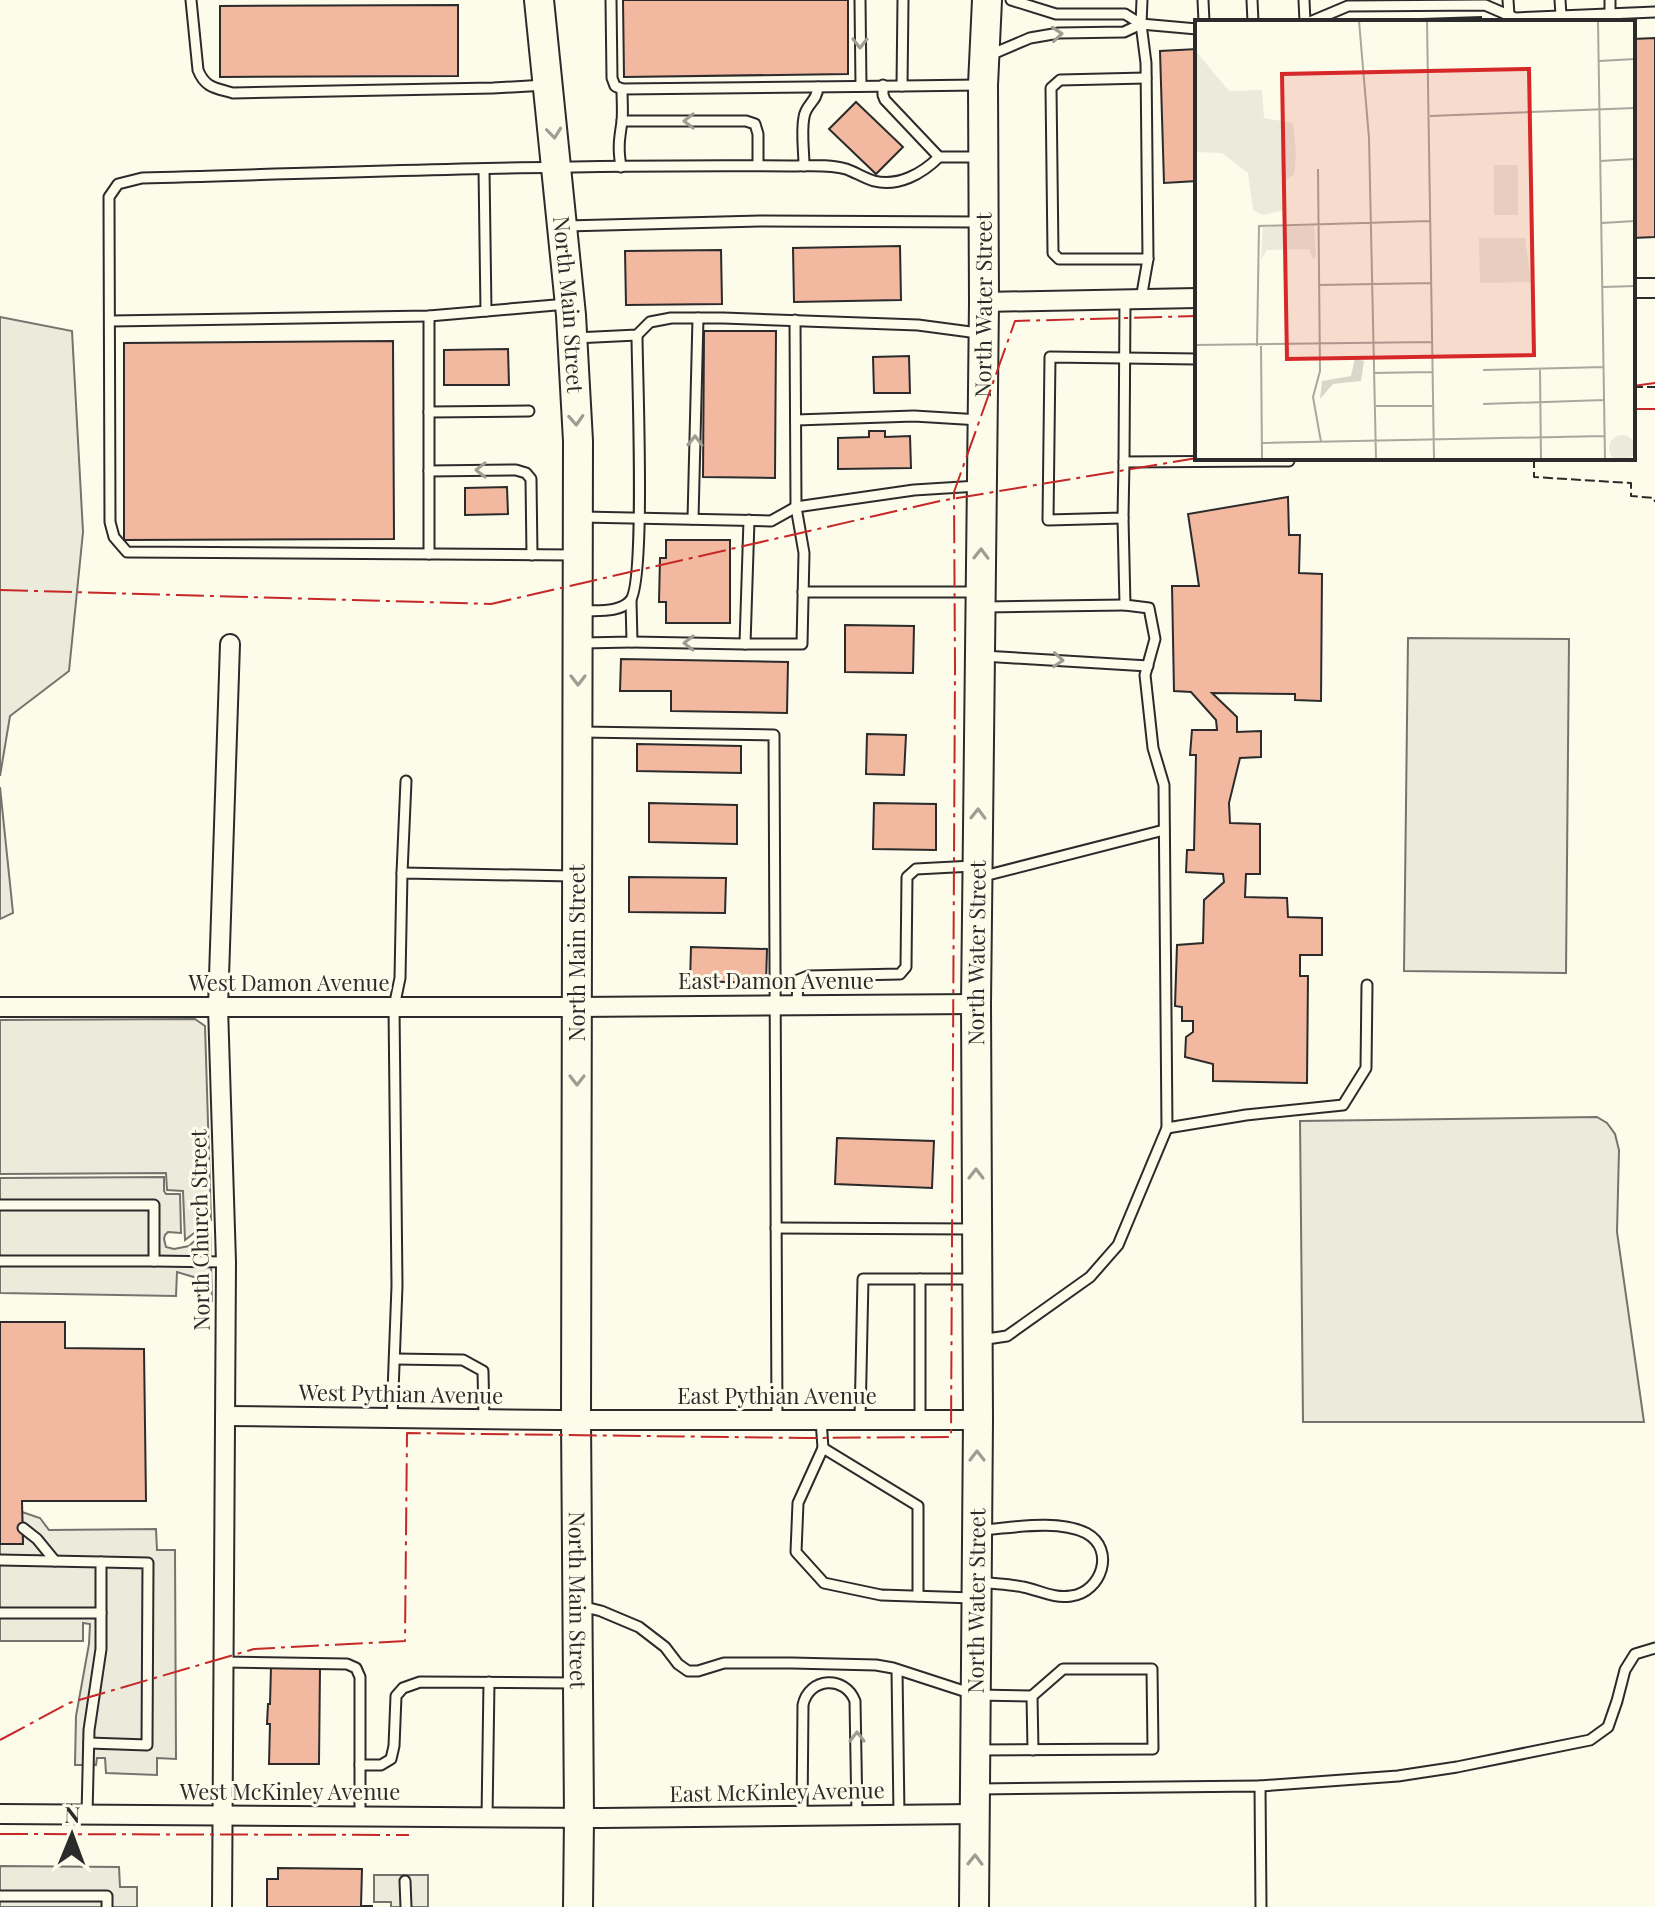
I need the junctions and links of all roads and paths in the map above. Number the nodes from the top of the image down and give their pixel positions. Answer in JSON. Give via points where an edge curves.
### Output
{"nodes":[{"id":1,"x":191,"y":0,"type":"edge"},
{"id":2,"x":539,"y":0,"type":"edge"},
{"id":3,"x":611,"y":0,"type":"edge"},
{"id":4,"x":860,"y":0,"type":"edge"},
{"id":5,"x":903,"y":0,"type":"edge"},
{"id":6,"x":987,"y":0,"type":"edge"},
{"id":7,"x":1011,"y":0,"type":"edge"},
{"id":8,"x":1142,"y":0,"type":"edge"},
{"id":9,"x":1203,"y":0,"type":"edge"},
{"id":10,"x":1252,"y":0,"type":"edge"},
{"id":11,"x":1304,"y":0,"type":"edge"},
{"id":12,"x":1508,"y":0,"type":"edge"},
{"id":13,"x":1560,"y":0,"type":"edge"},
{"id":14,"x":1610,"y":0,"type":"edge"},
{"id":15,"x":1358,"y":3,"type":"edge"},
{"id":16,"x":1408,"y":3,"type":"edge"},
{"id":17,"x":1458,"y":3,"type":"edge"},
{"id":18,"x":1655,"y":12,"type":"edge"},
{"id":19,"x":1610,"y":13,"type":"junction"},
{"id":20,"x":1509,"y":15,"type":"junction"},
{"id":21,"x":1561,"y":15,"type":"junction"},
{"id":22,"x":1204,"y":20,"type":"edge"},
{"id":23,"x":1253,"y":20,"type":"edge"},
{"id":24,"x":1308,"y":20,"type":"edge"},
{"id":25,"x":1313,"y":20,"type":"edge"},
{"id":26,"x":1141,"y":24,"type":"junction"},
{"id":27,"x":1195,"y":29,"type":"edge"},
{"id":28,"x":983,"y":71,"type":"junction"},
{"id":29,"x":1146,"y":78,"type":"junction"},
{"id":30,"x":548,"y":85,"type":"junction"},
{"id":31,"x":883,"y":85,"type":"junction"},
{"id":32,"x":861,"y":86,"type":"junction"},
{"id":33,"x":902,"y":86,"type":"junction"},
{"id":34,"x":818,"y":87,"type":"junction"},
{"id":35,"x":622,"y":89,"type":"junction"},
{"id":36,"x":622,"y":121,"type":"junction"},
{"id":37,"x":939,"y":157,"type":"junction"},
{"id":38,"x":983,"y":157,"type":"junction"},
{"id":39,"x":758,"y":165,"type":"junction"},
{"id":40,"x":804,"y":166,"type":"junction"},
{"id":41,"x":621,"y":167,"type":"junction"},
{"id":42,"x":557,"y":168,"type":"junction"},
{"id":43,"x":484,"y":169,"type":"junction"},
{"id":44,"x":983,"y":222,"type":"junction"},
{"id":45,"x":562,"y":226,"type":"junction"},
{"id":46,"x":1148,"y":259,"type":"junction"},
{"id":47,"x":1195,"y":298,"type":"edge"},
{"id":48,"x":1133,"y":299,"type":"junction"},
{"id":49,"x":984,"y":302,"type":"junction"},
{"id":50,"x":570,"y":304,"type":"junction"},
{"id":51,"x":486,"y":311,"type":"junction"},
{"id":52,"x":429,"y":316,"type":"junction"},
{"id":53,"x":698,"y":318,"type":"junction"},
{"id":54,"x":795,"y":320,"type":"junction"},
{"id":55,"x":111,"y":321,"type":"junction"},
{"id":56,"x":983,"y":334,"type":"junction"},
{"id":57,"x":637,"y":335,"type":"junction"},
{"id":58,"x":572,"y":338,"type":"junction"},
{"id":59,"x":1125,"y":357,"type":"junction"},
{"id":60,"x":1195,"y":359,"type":"edge"},
{"id":61,"x":529,"y":411,"type":"dead end"},
{"id":62,"x":429,"y":412,"type":"junction"},
{"id":63,"x":796,"y":420,"type":"junction"},
{"id":64,"x":982,"y":420,"type":"junction"},
{"id":65,"x":1289,"y":460,"type":"edge"},
{"id":66,"x":1124,"y":462,"type":"junction"},
{"id":67,"x":429,"y":471,"type":"junction"},
{"id":68,"x":982,"y":486,"type":"junction"},
{"id":69,"x":796,"y":507,"type":"junction"},
{"id":70,"x":579,"y":517,"type":"junction"},
{"id":71,"x":639,"y":518,"type":"junction"},
{"id":72,"x":1123,"y":518,"type":"junction"},
{"id":73,"x":693,"y":519,"type":"junction"},
{"id":74,"x":749,"y":520,"type":"junction"},
{"id":75,"x":429,"y":554,"type":"junction"},
{"id":76,"x":532,"y":555,"type":"junction"},
{"id":77,"x":579,"y":555,"type":"junction"},
{"id":78,"x":803,"y":592,"type":"junction"},
{"id":79,"x":980,"y":599,"type":"junction"},
{"id":80,"x":631,"y":600,"type":"junction"},
{"id":81,"x":1125,"y":605,"type":"junction"},
{"id":82,"x":578,"y":612,"type":"junction"},
{"id":83,"x":632,"y":642,"type":"junction"},
{"id":84,"x":578,"y":643,"type":"junction"},
{"id":85,"x":230,"y":644,"type":"dead end"},
{"id":86,"x":745,"y":644,"type":"junction"},
{"id":87,"x":980,"y":655,"type":"junction"},
{"id":88,"x":1148,"y":666,"type":"junction"},
{"id":89,"x":578,"y":732,"type":"junction"},
{"id":90,"x":406,"y":781,"type":"dead end"},
{"id":91,"x":1164,"y":830,"type":"junction"},
{"id":92,"x":977,"y":872,"type":"junction"},
{"id":93,"x":402,"y":873,"type":"junction"},
{"id":94,"x":578,"y":876,"type":"junction"},
{"id":95,"x":1367,"y":985,"type":"dead end"},
{"id":96,"x":976,"y":1004,"type":"junction"},
{"id":97,"x":775,"y":1005,"type":"junction"},
{"id":98,"x":797,"y":1005,"type":"junction"},
{"id":99,"x":0,"y":1007,"type":"edge"},
{"id":100,"x":218,"y":1007,"type":"junction"},
{"id":101,"x":394,"y":1007,"type":"junction"},
{"id":102,"x":577,"y":1007,"type":"junction"},
{"id":103,"x":1167,"y":1128,"type":"junction"},
{"id":104,"x":0,"y":1205,"type":"edge"},
{"id":105,"x":776,"y":1228,"type":"junction"},
{"id":106,"x":977,"y":1229,"type":"junction"},
{"id":107,"x":0,"y":1261,"type":"edge"},
{"id":108,"x":154,"y":1261,"type":"junction"},
{"id":109,"x":226,"y":1262,"type":"junction"},
{"id":110,"x":920,"y":1279,"type":"junction"},
{"id":111,"x":977,"y":1279,"type":"junction"},
{"id":112,"x":977,"y":1341,"type":"junction"},
{"id":113,"x":395,"y":1359,"type":"junction"},
{"id":114,"x":225,"y":1416,"type":"junction"},
{"id":115,"x":392,"y":1418,"type":"junction"},
{"id":116,"x":484,"y":1419,"type":"junction"},
{"id":117,"x":576,"y":1420,"type":"junction"},
{"id":118,"x":777,"y":1420,"type":"junction"},
{"id":119,"x":821,"y":1420,"type":"junction"},
{"id":120,"x":860,"y":1420,"type":"junction"},
{"id":121,"x":920,"y":1420,"type":"junction"},
{"id":122,"x":978,"y":1420,"type":"junction"},
{"id":123,"x":823,"y":1448,"type":"junction"},
{"id":124,"x":23,"y":1528,"type":"dead end"},
{"id":125,"x":977,"y":1530,"type":"junction"},
{"id":126,"x":0,"y":1560,"type":"edge"},
{"id":127,"x":55,"y":1561,"type":"junction"},
{"id":128,"x":101,"y":1562,"type":"junction"},
{"id":129,"x":976,"y":1590,"type":"junction"},
{"id":130,"x":918,"y":1596,"type":"junction"},
{"id":131,"x":577,"y":1605,"type":"junction"},
{"id":132,"x":0,"y":1613,"type":"edge"},
{"id":133,"x":101,"y":1613,"type":"junction"},
{"id":134,"x":1655,"y":1648,"type":"edge"},
{"id":135,"x":223,"y":1662,"type":"junction"},
{"id":136,"x":828,"y":1663,"type":"junction"},
{"id":137,"x":897,"y":1670,"type":"junction"},
{"id":138,"x":489,"y":1682,"type":"junction"},
{"id":139,"x":578,"y":1683,"type":"junction"},
{"id":140,"x":828,"y":1683,"type":"junction"},
{"id":141,"x":976,"y":1695,"type":"junction"},
{"id":142,"x":1032,"y":1696,"type":"junction"},
{"id":143,"x":89,"y":1743,"type":"junction"},
{"id":144,"x":976,"y":1750,"type":"junction"},
{"id":145,"x":1033,"y":1750,"type":"junction"},
{"id":146,"x":360,"y":1765,"type":"junction"},
{"id":147,"x":1260,"y":1786,"type":"junction"},
{"id":148,"x":975,"y":1802,"type":"junction"},
{"id":149,"x":0,"y":1814,"type":"edge"},
{"id":150,"x":87,"y":1815,"type":"junction"},
{"id":151,"x":857,"y":1815,"type":"junction"},
{"id":152,"x":899,"y":1815,"type":"junction"},
{"id":153,"x":221,"y":1816,"type":"junction"},
{"id":154,"x":802,"y":1816,"type":"junction"},
{"id":155,"x":360,"y":1817,"type":"junction"},
{"id":156,"x":487,"y":1818,"type":"junction"},
{"id":157,"x":579,"y":1818,"type":"junction"},
{"id":158,"x":405,"y":1881,"type":"dead end"},
{"id":159,"x":0,"y":1896,"type":"edge"},
{"id":160,"x":51,"y":1902,"type":"edge"},
{"id":161,"x":107,"y":1907,"type":"edge"},
{"id":162,"x":222,"y":1907,"type":"edge"},
{"id":163,"x":406,"y":1907,"type":"edge"},
{"id":164,"x":578,"y":1907,"type":"edge"},
{"id":165,"x":974,"y":1907,"type":"edge"},
{"id":166,"x":1261,"y":1907,"type":"edge"}],
"edges":[{"from":1,"to":30,"type":"lane","via":[[202,81],[233,93]]},
{"from":2,"to":30,"type":"main road","name":"North Main Street"},
{"from":3,"to":35,"type":"lane","via":[[612,78]]},
{"from":4,"to":32,"type":"lane","one_way":true},
{"from":5,"to":33,"type":"lane"},
{"from":6,"to":28,"type":"main road","name":"North Water Street"},
{"from":7,"to":26,"type":"lane","via":[[1056,14],[1125,14]]},
{"from":8,"to":26,"type":"lane"},
{"from":9,"to":22,"type":"lane"},
{"from":10,"to":23,"type":"lane"},
{"from":11,"to":24,"type":"lane"},
{"from":12,"to":20,"type":"lane"},
{"from":13,"to":21,"type":"lane"},
{"from":14,"to":19,"type":"lane"},
{"from":15,"to":16,"type":"lane"},
{"from":15,"to":25,"type":"lane"},
{"from":16,"to":17,"type":"lane"},
{"from":17,"to":20,"type":"lane","via":[[1485,5]]},
{"from":18,"to":19,"type":"lane"},
{"from":19,"to":21,"type":"lane"},
{"from":20,"to":21,"type":"lane"},
{"from":26,"to":27,"type":"lane"},
{"from":28,"to":26,"type":"lane","one_way":true,"via":[[1030,38],[1124,32]]},
{"from":26,"to":29,"type":"lane"},
{"from":28,"to":33,"type":"lane"},
{"from":28,"to":38,"type":"main road","name":"North Water Street"},
{"from":29,"to":46,"type":"lane"},
{"from":29,"to":46,"type":"lane","via":[[1060,80],[1051,88],[1053,253],[1059,259]]},
{"from":30,"to":42,"type":"main road","name":"North Main Street","one_way":true},
{"from":31,"to":32,"type":"lane"},
{"from":31,"to":33,"type":"lane"},
{"from":31,"to":37,"type":"lane","via":[[885,100]]},
{"from":32,"to":34,"type":"lane"},
{"from":34,"to":35,"type":"lane"},
{"from":34,"to":40,"type":"lane","via":[[804,117]]},
{"from":35,"to":36,"type":"lane"},
{"from":39,"to":36,"type":"lane","one_way":true,"via":[[758,134],[755,124],[746,121]]},
{"from":36,"to":41,"type":"lane"},
{"from":37,"to":38,"type":"lane"},
{"from":37,"to":40,"type":"lane","via":[[898,182],[873,181],[831,166]]},
{"from":38,"to":44,"type":"main road","name":"North Water Street"},
{"from":39,"to":40,"type":"lane"},
{"from":39,"to":41,"type":"lane"},
{"from":41,"to":42,"type":"lane"},
{"from":42,"to":43,"type":"lane"},
{"from":42,"to":45,"type":"main road","name":"North Main Street"},
{"from":43,"to":51,"type":"lane"},
{"from":43,"to":55,"type":"lane","via":[[142,178],[118,184],[109,197]]},
{"from":44,"to":45,"type":"lane"},
{"from":44,"to":49,"type":"main road","name":"North Water Street"},
{"from":45,"to":50,"type":"main road","name":"North Main Street"},
{"from":46,"to":48,"type":"lane"},
{"from":47,"to":48,"type":"street"},
{"from":48,"to":49,"type":"street"},
{"from":48,"to":59,"type":"lane"},
{"from":49,"to":56,"type":"main road","name":"North Water Street"},
{"from":50,"to":51,"type":"lane"},
{"from":50,"to":58,"type":"main road","name":"North Main Street"},
{"from":51,"to":52,"type":"lane"},
{"from":52,"to":55,"type":"lane"},
{"from":52,"to":62,"type":"lane"},
{"from":53,"to":54,"type":"lane"},
{"from":53,"to":57,"type":"lane","via":[[650,322]]},
{"from":73,"to":53,"type":"lane","one_way":true},
{"from":54,"to":56,"type":"lane","via":[[918,325]]},
{"from":54,"to":63,"type":"lane"},
{"from":55,"to":75,"type":"lane","via":[[110,522],[127,552]]},
{"from":56,"to":64,"type":"main road","name":"North Water Street"},
{"from":57,"to":58,"type":"lane"},
{"from":57,"to":71,"type":"lane"},
{"from":58,"to":70,"type":"main road","name":"North Main Street","one_way":true},
{"from":59,"to":60,"type":"lane"},
{"from":59,"to":66,"type":"lane"},
{"from":59,"to":72,"type":"lane","via":[[1050,357],[1048,520]]},
{"from":61,"to":62,"type":"lane"},
{"from":62,"to":67,"type":"lane"},
{"from":63,"to":64,"type":"lane"},
{"from":63,"to":69,"type":"lane"},
{"from":64,"to":68,"type":"main road","name":"North Water Street"},
{"from":65,"to":66,"type":"lane"},
{"from":66,"to":72,"type":"lane"},
{"from":67,"to":75,"type":"lane"},
{"from":76,"to":67,"type":"lane","one_way":true,"via":[[531,479],[526,473]]},
{"from":68,"to":69,"type":"lane"},
{"from":79,"to":68,"type":"main road","name":"North Water Street","one_way":true},
{"from":69,"to":74,"type":"lane","via":[[771,521]]},
{"from":69,"to":78,"type":"lane","via":[[804,553]]},
{"from":70,"to":71,"type":"lane"},
{"from":70,"to":77,"type":"main road","name":"North Main Street"},
{"from":71,"to":73,"type":"lane"},
{"from":71,"to":80,"type":"lane"},
{"from":72,"to":81,"type":"lane"},
{"from":73,"to":74,"type":"lane"},
{"from":74,"to":86,"type":"lane"},
{"from":75,"to":76,"type":"lane"},
{"from":76,"to":77,"type":"lane"},
{"from":77,"to":82,"type":"main road","name":"North Main Street"},
{"from":78,"to":79,"type":"lane"},
{"from":78,"to":86,"type":"lane","via":[[802,644]]},
{"from":79,"to":81,"type":"lane"},
{"from":79,"to":87,"type":"main road","name":"North Water Street"},
{"from":80,"to":82,"type":"lane","via":[[617,609]]},
{"from":80,"to":83,"type":"lane"},
{"from":81,"to":88,"type":"lane","via":[[1149,608],[1155,639]]},
{"from":82,"to":84,"type":"main road","name":"North Main Street"},
{"from":83,"to":84,"type":"lane"},
{"from":86,"to":83,"type":"lane","one_way":true},
{"from":84,"to":89,"type":"main road","name":"North Main Street","one_way":true},
{"from":85,"to":100,"type":"street","name":"North Church Street"},
{"from":87,"to":88,"type":"lane","one_way":true},
{"from":92,"to":87,"type":"main road","name":"North Water Street","one_way":true},
{"from":88,"to":91,"type":"lane","via":[[1153,748],[1164,785]]},
{"from":89,"to":94,"type":"main road","name":"North Main Street"},
{"from":89,"to":97,"type":"lane","via":[[774,735]]},
{"from":90,"to":93,"type":"lane"},
{"from":91,"to":92,"type":"lane"},
{"from":91,"to":103,"type":"lane"},
{"from":92,"to":96,"type":"main road","name":"North Water Street"},
{"from":92,"to":98,"type":"lane","via":[[916,869],[907,877],[906,967],[900,974],[808,976],[798,980]]},
{"from":93,"to":94,"type":"lane"},
{"from":93,"to":101,"type":"lane","via":[[400,978]]},
{"from":94,"to":102,"type":"main road","name":"North Main Street"},
{"from":95,"to":103,"type":"lane","via":[[1366,1068],[1343,1105]]},
{"from":96,"to":98,"type":"street","name":"East Damon Avenue"},
{"from":106,"to":96,"type":"main road","name":"North Water Street","one_way":true},
{"from":97,"to":98,"type":"street","name":"East Damon Avenue"},
{"from":97,"to":102,"type":"street","name":"East Damon Avenue"},
{"from":97,"to":105,"type":"lane"},
{"from":99,"to":100,"type":"street","name":"West Damon Avenue"},
{"from":100,"to":101,"type":"street","name":"West Damon Avenue"},
{"from":100,"to":109,"type":"street","name":"North Church Street"},
{"from":101,"to":102,"type":"street","name":"West Damon Avenue"},
{"from":101,"to":113,"type":"lane"},
{"from":102,"to":117,"type":"main road","name":"North Main Street","one_way":true},
{"from":103,"to":112,"type":"lane","via":[[1118,1245],[1090,1277],[1007,1336]]},
{"from":104,"to":108,"type":"lane","via":[[154,1205]]},
{"from":105,"to":106,"type":"lane"},
{"from":105,"to":118,"type":"lane"},
{"from":106,"to":111,"type":"main road","name":"North Water Street"},
{"from":107,"to":108,"type":"lane"},
{"from":108,"to":109,"type":"lane"},
{"from":109,"to":114,"type":"street","name":"North Church Street"},
{"from":110,"to":111,"type":"lane"},
{"from":110,"to":120,"type":"lane","via":[[863,1279]]},
{"from":110,"to":121,"type":"lane"},
{"from":111,"to":112,"type":"main road","name":"North Water Street"},
{"from":112,"to":122,"type":"main road","name":"North Water Street"},
{"from":113,"to":115,"type":"lane"},
{"from":113,"to":116,"type":"lane","via":[[463,1360],[483,1371]]},
{"from":114,"to":115,"type":"street","name":"West Pythian Avenue"},
{"from":114,"to":135,"type":"street","name":"North Church Street"},
{"from":115,"to":116,"type":"street","name":"West Pythian Avenue"},
{"from":116,"to":117,"type":"street","name":"West Pythian Avenue"},
{"from":117,"to":118,"type":"street","name":"East Pythian Avenue"},
{"from":117,"to":131,"type":"main road","name":"North Main Street"},
{"from":118,"to":119,"type":"street","name":"East Pythian Avenue"},
{"from":119,"to":120,"type":"street","name":"East Pythian Avenue"},
{"from":119,"to":123,"type":"lane"},
{"from":120,"to":121,"type":"street","name":"East Pythian Avenue"},
{"from":121,"to":122,"type":"street","name":"East Pythian Avenue"},
{"from":125,"to":122,"type":"main road","name":"North Water Street","one_way":true},
{"from":123,"to":130,"type":"lane","via":[[918,1506]]},
{"from":123,"to":130,"type":"lane","via":[[798,1503],[796,1552],[824,1583],[881,1595]]},
{"from":124,"to":127,"type":"lane"},
{"from":125,"to":129,"type":"main road","name":"North Water Street"},
{"from":125,"to":129,"type":"lane","via":[[1074,1530],[1097,1541],[1103,1559],[1094,1585],[1071,1596],[1023,1587]]},
{"from":126,"to":127,"type":"lane"},
{"from":127,"to":128,"type":"lane"},
{"from":128,"to":133,"type":"lane"},
{"from":128,"to":143,"type":"lane","via":[[148,1563],[147,1745]]},
{"from":129,"to":130,"type":"lane"},
{"from":129,"to":141,"type":"main road","name":"North Water Street"},
{"from":131,"to":136,"type":"lane","via":[[639,1627],[688,1671],[724,1663]]},
{"from":131,"to":139,"type":"main road","name":"North Main Street"},
{"from":132,"to":133,"type":"lane"},
{"from":133,"to":143,"type":"lane"},
{"from":134,"to":147,"type":"lane","via":[[1635,1654],[1608,1727],[1590,1740],[1398,1776]]},
{"from":135,"to":146,"type":"lane","via":[[356,1668]]},
{"from":135,"to":153,"type":"street","name":"North Church Street"},
{"from":136,"to":137,"type":"lane"},
{"from":136,"to":140,"type":"lane"},
{"from":137,"to":141,"type":"lane"},
{"from":137,"to":152,"type":"lane"},
{"from":138,"to":139,"type":"lane"},
{"from":138,"to":146,"type":"lane","via":[[420,1682],[403,1688],[396,1696],[391,1759]]},
{"from":138,"to":156,"type":"lane"},
{"from":139,"to":157,"type":"main road","name":"North Main Street"},
{"from":151,"to":140,"type":"lane","one_way":true,"via":[[855,1701],[847,1687]]},
{"from":140,"to":154,"type":"lane","via":[[804,1697]]},
{"from":141,"to":142,"type":"lane"},
{"from":141,"to":144,"type":"main road","name":"North Water Street"},
{"from":142,"to":145,"type":"lane"},
{"from":142,"to":145,"type":"lane","via":[[1063,1669],[1152,1669],[1153,1749]]},
{"from":143,"to":150,"type":"lane"},
{"from":144,"to":145,"type":"lane"},
{"from":144,"to":148,"type":"main road","name":"North Water Street"},
{"from":146,"to":155,"type":"lane"},
{"from":147,"to":148,"type":"lane"},
{"from":147,"to":166,"type":"lane"},
{"from":148,"to":152,"type":"street","name":"East McKinley Avenue"},
{"from":165,"to":148,"type":"main road","name":"North Water Street","one_way":true},
{"from":149,"to":150,"type":"street","name":"West McKinley Avenue"},
{"from":150,"to":153,"type":"street","name":"West McKinley Avenue"},
{"from":151,"to":152,"type":"street","name":"East McKinley Avenue"},
{"from":151,"to":154,"type":"street","name":"East McKinley Avenue"},
{"from":153,"to":155,"type":"street","name":"West McKinley Avenue"},
{"from":153,"to":162,"type":"street","name":"North Church Street"},
{"from":154,"to":157,"type":"street","name":"East McKinley Avenue"},
{"from":155,"to":156,"type":"street","name":"West McKinley Avenue"},
{"from":156,"to":157,"type":"street","name":"West McKinley Avenue"},
{"from":157,"to":164,"type":"main road","name":"North Main Street"},
{"from":158,"to":163,"type":"lane"},
{"from":159,"to":160,"type":"lane"},
{"from":160,"to":161,"type":"lane","via":[[107,1896]]}]}
